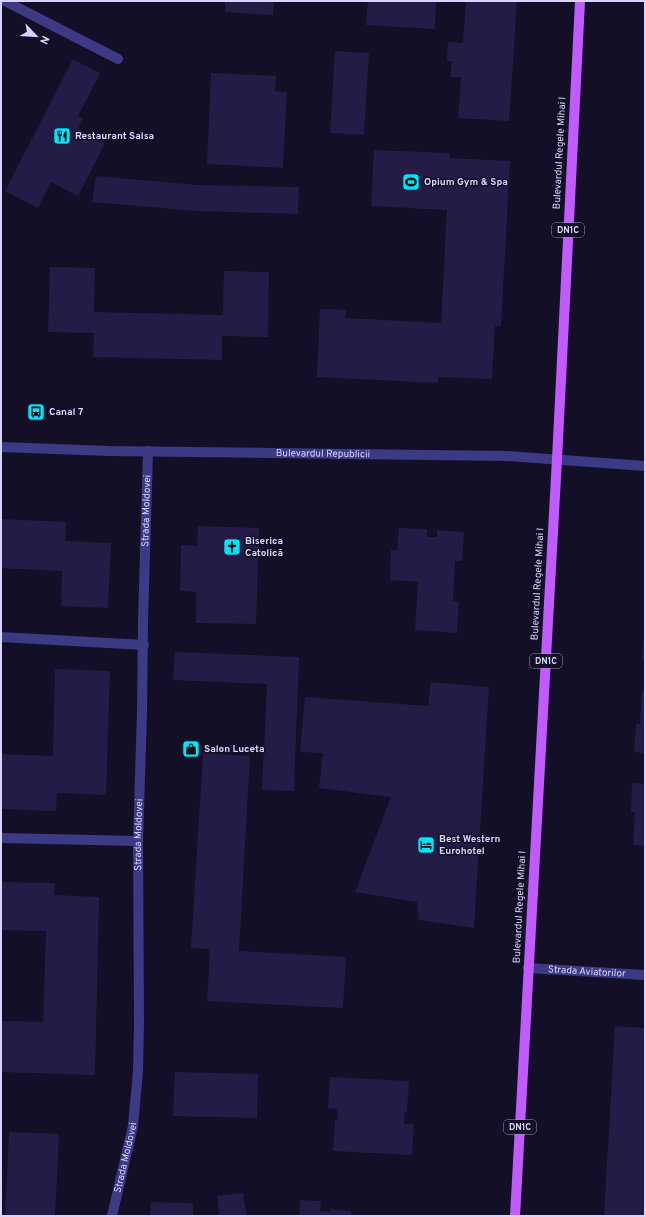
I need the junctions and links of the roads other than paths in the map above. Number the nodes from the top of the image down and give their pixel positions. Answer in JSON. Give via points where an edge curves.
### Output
{"nodes":[{"id":1,"x":5,"y":1,"type":"edge"},
{"id":2,"x":580,"y":1,"type":"edge"},
{"id":3,"x":118,"y":59,"type":"dead end"},
{"id":4,"x":1,"y":447,"type":"edge"},
{"id":5,"x":148,"y":451,"type":"junction"},
{"id":6,"x":557,"y":459,"type":"junction"},
{"id":7,"x":645,"y":466,"type":"edge"},
{"id":8,"x":1,"y":637,"type":"edge"},
{"id":9,"x":144,"y":645,"type":"junction"},
{"id":10,"x":1,"y":838,"type":"edge"},
{"id":11,"x":138,"y":841,"type":"junction"},
{"id":12,"x":528,"y":968,"type":"junction"},
{"id":13,"x":645,"y":975,"type":"edge"},
{"id":14,"x":112,"y":1216,"type":"edge"},
{"id":15,"x":515,"y":1216,"type":"edge"}],
"edges":[{"from":1,"to":3,"type":"street"},
{"from":2,"to":6,"type":"main road","name":"Bulevardul Regele Mihai I","number":"DN1C"},
{"from":4,"to":5,"type":"street","name":"Bulevardul Republicii"},
{"from":5,"to":6,"type":"street","name":"Bulevardul Republicii","via":[[507,456]]},
{"from":5,"to":9,"type":"street","name":"Strada Moldovei"},
{"from":6,"to":7,"type":"street","name":"Bulevardul Republicii"},
{"from":6,"to":12,"type":"main road","name":"Bulevardul Regele Mihai I","number":"DN1C"},
{"from":8,"to":9,"type":"street"},
{"from":9,"to":11,"type":"street","name":"Strada Moldovei"},
{"from":10,"to":11,"type":"street"},
{"from":11,"to":14,"type":"street","name":"Strada Moldovei","via":[[138,1071],[133,1126]]},
{"from":12,"to":13,"type":"street","name":"Strada Aviatorilor"},
{"from":12,"to":15,"type":"main road","name":"Bulevardul Regele Mihai I","number":"DN1C"}]}
